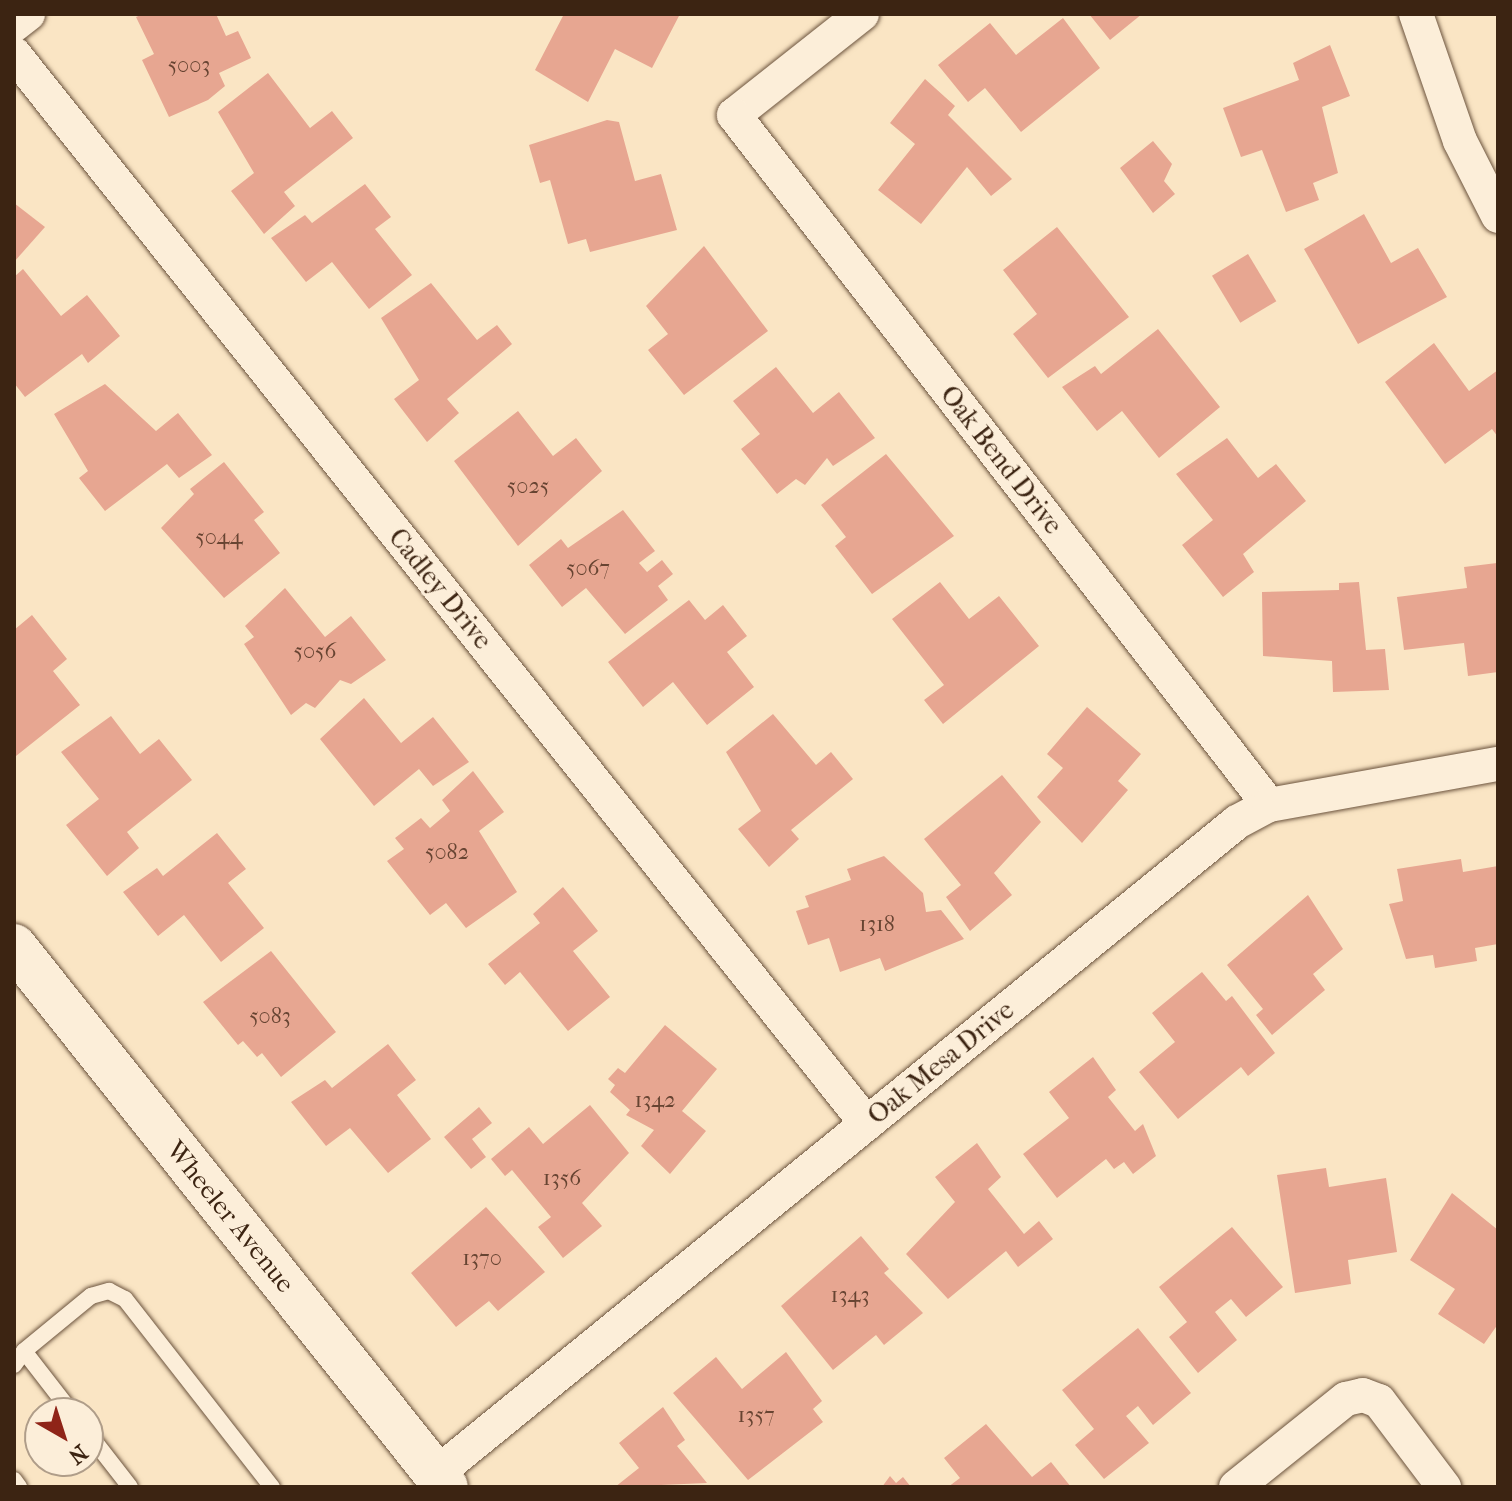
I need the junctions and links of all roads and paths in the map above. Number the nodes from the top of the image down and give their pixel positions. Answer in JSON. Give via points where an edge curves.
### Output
{"nodes":[{"id":1,"x":28,"y":14,"type":"edge"},
{"id":2,"x":862,"y":14,"type":"edge"},
{"id":3,"x":1416,"y":14,"type":"edge"},
{"id":4,"x":14,"y":25,"type":"edge"},
{"id":5,"x":14,"y":54,"type":"edge"},
{"id":6,"x":1498,"y":216,"type":"edge"},
{"id":7,"x":1498,"y":764,"type":"edge"},
{"id":8,"x":1269,"y":805,"type":"junction"},
{"id":9,"x":14,"y":946,"type":"edge"},
{"id":10,"x":867,"y":1124,"type":"junction"},
{"id":11,"x":19,"y":1358,"type":"edge"},
{"id":12,"x":57,"y":1397,"type":"edge"},
{"id":13,"x":104,"y":1454,"type":"edge"},
{"id":14,"x":14,"y":1480,"type":"edge"},
{"id":15,"x":434,"y":1483,"type":"edge"},
{"id":16,"x":19,"y":1487,"type":"edge"},
{"id":17,"x":130,"y":1487,"type":"edge"},
{"id":18,"x":272,"y":1487,"type":"edge"},
{"id":19,"x":1236,"y":1487,"type":"edge"},
{"id":20,"x":1444,"y":1487,"type":"edge"}],
"edges":[{"from":1,"to":4,"type":"street"},
{"from":2,"to":8,"type":"street","name":"Oak Bend Drive","via":[[734,115]]},
{"from":3,"to":6,"type":"street","via":[[1460,141]]},
{"from":5,"to":10,"type":"street","name":"Cadley Drive"},
{"from":7,"to":8,"type":"street","name":"Oak Mesa Drive"},
{"from":8,"to":10,"type":"street","name":"Oak Mesa Drive","via":[[1237,822]]},
{"from":9,"to":15,"type":"main road","name":"Wheeler Avenue"},
{"from":10,"to":15,"type":"street","name":"Oak Mesa Drive"},
{"from":11,"to":12,"type":"lane"},
{"from":11,"to":18,"type":"lane","via":[[91,1296],[109,1291],[125,1299]]},
{"from":13,"to":17,"type":"lane"},
{"from":14,"to":16,"type":"lane"},
{"from":19,"to":20,"type":"street","via":[[1346,1399],[1363,1395],[1379,1401]]}]}
